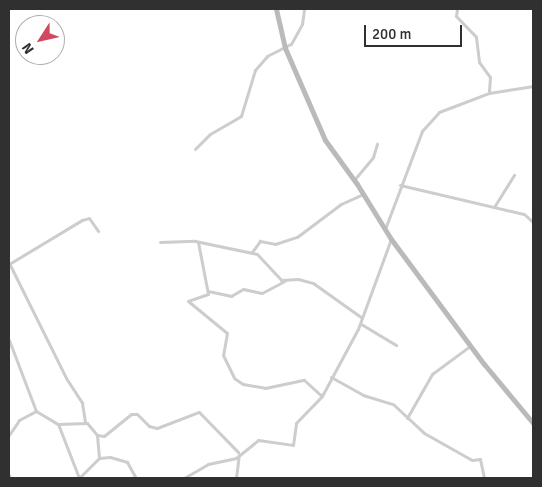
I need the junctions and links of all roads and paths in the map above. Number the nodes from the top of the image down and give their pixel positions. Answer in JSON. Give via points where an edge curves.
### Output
{"nodes":[{"id":1,"x":276,"y":9,"type":"edge"},
{"id":2,"x":304,"y":9,"type":"edge"},
{"id":3,"x":457,"y":9,"type":"edge"},
{"id":4,"x":285,"y":48,"type":"junction"},
{"id":5,"x":533,"y":86,"type":"edge"},
{"id":6,"x":489,"y":93,"type":"junction"},
{"id":7,"x":377,"y":144,"type":"dead end"},
{"id":8,"x":194,"y":149,"type":"dead end"},
{"id":9,"x":514,"y":176,"type":"dead end"},
{"id":10,"x":354,"y":180,"type":"junction"},
{"id":11,"x":400,"y":185,"type":"junction"},
{"id":12,"x":363,"y":193,"type":"junction"},
{"id":13,"x":494,"y":207,"type":"junction"},
{"id":14,"x":533,"y":222,"type":"edge"},
{"id":15,"x":385,"y":229,"type":"junction"},
{"id":16,"x":98,"y":231,"type":"dead end"},
{"id":17,"x":391,"y":239,"type":"junction"},
{"id":18,"x":160,"y":242,"type":"dead end"},
{"id":19,"x":198,"y":242,"type":"junction"},
{"id":20,"x":251,"y":252,"type":"junction"},
{"id":21,"x":9,"y":264,"type":"edge"},
{"id":22,"x":285,"y":281,"type":"junction"},
{"id":23,"x":208,"y":291,"type":"junction"},
{"id":24,"x":362,"y":318,"type":"junction"},
{"id":25,"x":361,"y":324,"type":"junction"},
{"id":26,"x":9,"y":340,"type":"edge"},
{"id":27,"x":396,"y":344,"type":"dead end"},
{"id":28,"x":470,"y":346,"type":"junction"},
{"id":29,"x":331,"y":378,"type":"junction"},
{"id":30,"x":322,"y":396,"type":"junction"},
{"id":31,"x":36,"y":411,"type":"junction"},
{"id":32,"x":407,"y":418,"type":"junction"},
{"id":33,"x":85,"y":422,"type":"junction"},
{"id":34,"x":533,"y":423,"type":"edge"},
{"id":35,"x":58,"y":424,"type":"junction"},
{"id":36,"x":9,"y":435,"type":"edge"},
{"id":37,"x":97,"y":435,"type":"junction"},
{"id":38,"x":239,"y":454,"type":"junction"},
{"id":39,"x":99,"y":458,"type":"junction"},
{"id":40,"x":79,"y":478,"type":"edge"},
{"id":41,"x":136,"y":478,"type":"edge"},
{"id":42,"x":184,"y":478,"type":"edge"},
{"id":43,"x":236,"y":478,"type":"edge"},
{"id":44,"x":484,"y":478,"type":"edge"}],
"edges":[{"from":1,"to":4,"type":"street"},
{"from":2,"to":4,"type":"street","via":[[297,35]]},
{"from":3,"to":6,"type":"street","via":[[456,16],[476,37],[479,62],[490,77]]},
{"from":4,"to":8,"type":"street","via":[[267,56],[255,70],[241,116],[210,134]]},
{"from":4,"to":10,"type":"street","via":[[321,132]]},
{"from":5,"to":6,"type":"street"},
{"from":6,"to":11,"type":"street","via":[[439,112],[422,131]]},
{"from":7,"to":10,"type":"street","via":[[373,157]]},
{"from":9,"to":13,"type":"street"},
{"from":10,"to":12,"type":"street"},
{"from":11,"to":13,"type":"street"},
{"from":11,"to":15,"type":"street"},
{"from":12,"to":15,"type":"street"},
{"from":12,"to":20,"type":"street","via":[[341,204],[296,238],[275,244],[260,241]]},
{"from":13,"to":14,"type":"street","via":[[524,214]]},
{"from":15,"to":17,"type":"street"},
{"from":16,"to":21,"type":"street","via":[[89,218],[82,220]]},
{"from":17,"to":24,"type":"street"},
{"from":17,"to":28,"type":"street"},
{"from":18,"to":19,"type":"street"},
{"from":19,"to":20,"type":"street"},
{"from":19,"to":23,"type":"street"},
{"from":20,"to":22,"type":"street","via":[[262,256]]},
{"from":21,"to":33,"type":"street","via":[[66,378],[82,403]]},
{"from":22,"to":23,"type":"street","via":[[262,293],[244,289],[231,296]]},
{"from":22,"to":24,"type":"street","via":[[298,279],[313,283]]},
{"from":23,"to":30,"type":"street","via":[[205,296],[188,301],[227,332],[222,355],[238,382],[265,388],[304,380]]},
{"from":24,"to":25,"type":"street"},
{"from":25,"to":27,"type":"street"},
{"from":25,"to":29,"type":"street"},
{"from":26,"to":31,"type":"street"},
{"from":28,"to":32,"type":"street","via":[[432,374]]},
{"from":28,"to":34,"type":"street"},
{"from":29,"to":30,"type":"street"},
{"from":29,"to":32,"type":"street","via":[[363,395],[393,404]]},
{"from":30,"to":38,"type":"street","via":[[296,423],[292,446],[262,439]]},
{"from":31,"to":35,"type":"street"},
{"from":31,"to":36,"type":"street","via":[[19,420]]},
{"from":32,"to":44,"type":"street","via":[[424,433],[472,460],[480,458]]},
{"from":33,"to":35,"type":"street"},
{"from":33,"to":37,"type":"street"},
{"from":35,"to":40,"type":"street"},
{"from":37,"to":38,"type":"street","via":[[104,436],[131,414],[137,414],[149,426],[157,428],[196,412],[208,419]]},
{"from":37,"to":39,"type":"street"},
{"from":38,"to":42,"type":"street","via":[[208,464]]},
{"from":38,"to":43,"type":"street"},
{"from":39,"to":40,"type":"street"},
{"from":39,"to":41,"type":"street","via":[[126,460]]}]}
